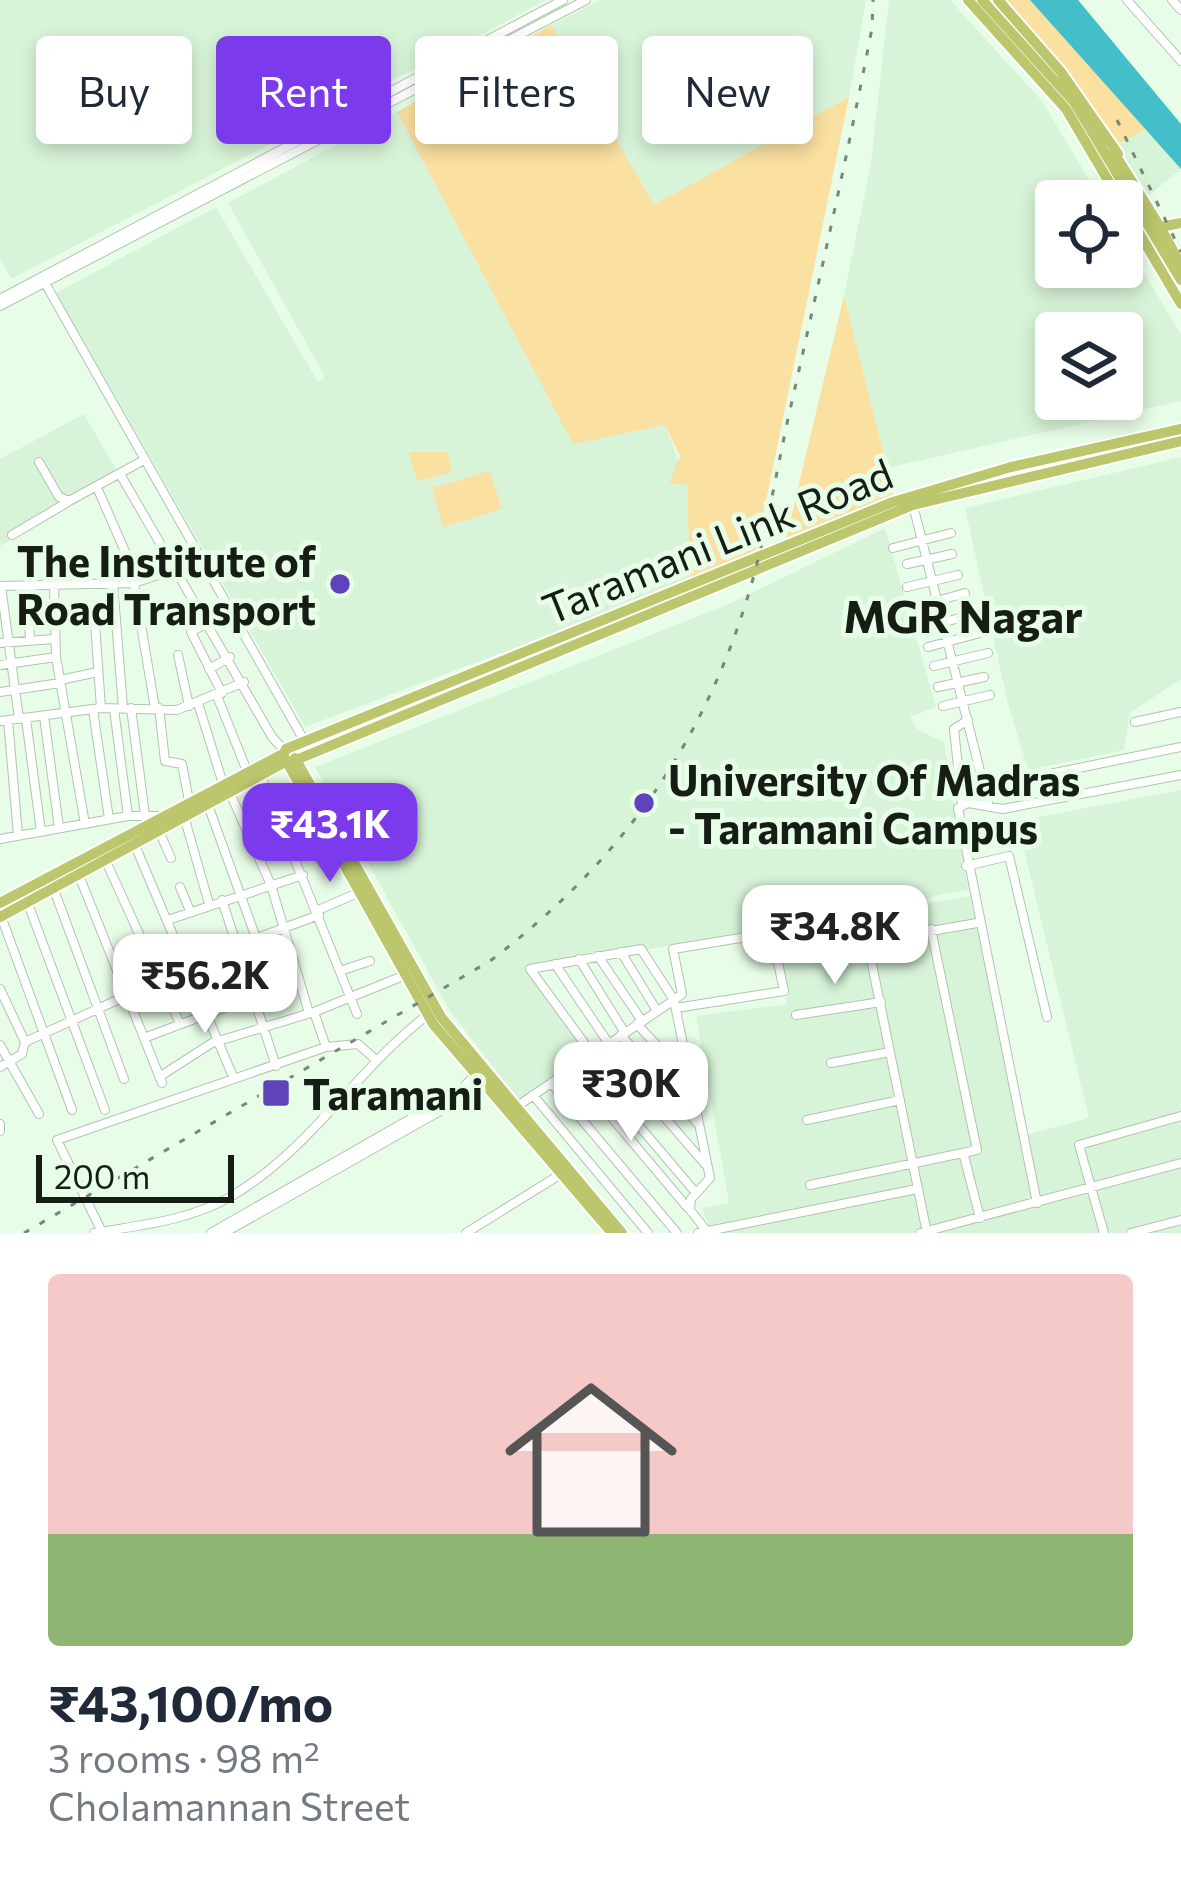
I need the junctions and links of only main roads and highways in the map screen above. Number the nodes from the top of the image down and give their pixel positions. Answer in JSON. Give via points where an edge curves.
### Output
{"nodes":[{"id":1,"x":968,"y":0,"type":"edge"},
{"id":2,"x":982,"y":0,"type":"edge"},
{"id":3,"x":998,"y":0,"type":"edge"},
{"id":4,"x":1112,"y":152,"type":"junction"},
{"id":5,"x":1181,"y":223,"type":"edge"},
{"id":6,"x":1160,"y":227,"type":"junction"},
{"id":7,"x":1181,"y":265,"type":"edge"},
{"id":8,"x":1181,"y":280,"type":"edge"},
{"id":9,"x":1181,"y":304,"type":"edge"},
{"id":10,"x":1181,"y":429,"type":"edge"},
{"id":11,"x":1181,"y":441,"type":"edge"},
{"id":12,"x":308,"y":746,"type":"junction"},
{"id":13,"x":288,"y":756,"type":"junction"},
{"id":14,"x":227,"y":788,"type":"junction"},
{"id":15,"x":159,"y":823,"type":"junction"},
{"id":16,"x":2,"y":897,"type":"edge"},
{"id":17,"x":0,"y":917,"type":"edge"},
{"id":18,"x":432,"y":1012,"type":"junction"},
{"id":19,"x":512,"y":1111,"type":"junction"},
{"id":20,"x":612,"y":1233,"type":"edge"},
{"id":21,"x":622,"y":1233,"type":"edge"}],
"edges":[{"from":1,"to":9,"type":"main road","via":[[1066,109]]},
{"from":2,"to":4,"type":"main road"},
{"from":3,"to":4,"type":"main road","via":[[1061,72]]},
{"from":4,"to":6,"type":"main road"},
{"from":4,"to":8,"type":"main road"},
{"from":5,"to":6,"type":"main road"},
{"from":6,"to":7,"type":"main road"},
{"from":10,"to":12,"type":"main road","name":"Taramani Link Road","via":[[893,502]]},
{"from":11,"to":12,"type":"main road","name":"Taramani Link Road","via":[[913,505],[512,674]]},
{"from":12,"to":13,"type":"main road","name":"Taramani Link Road"},
{"from":13,"to":14,"type":"main road"},
{"from":13,"to":14,"type":"main road"},
{"from":13,"to":18,"type":"main road"},
{"from":13,"to":18,"type":"main road","via":[[403,976]]},
{"from":14,"to":15,"type":"main road"},
{"from":14,"to":15,"type":"main road","via":[[189,800]]},
{"from":15,"to":16,"type":"main road"},
{"from":15,"to":17,"type":"main road"},
{"from":18,"to":19,"type":"main road"},
{"from":18,"to":19,"type":"main road"},
{"from":19,"to":20,"type":"main road"},
{"from":19,"to":21,"type":"main road"}]}
